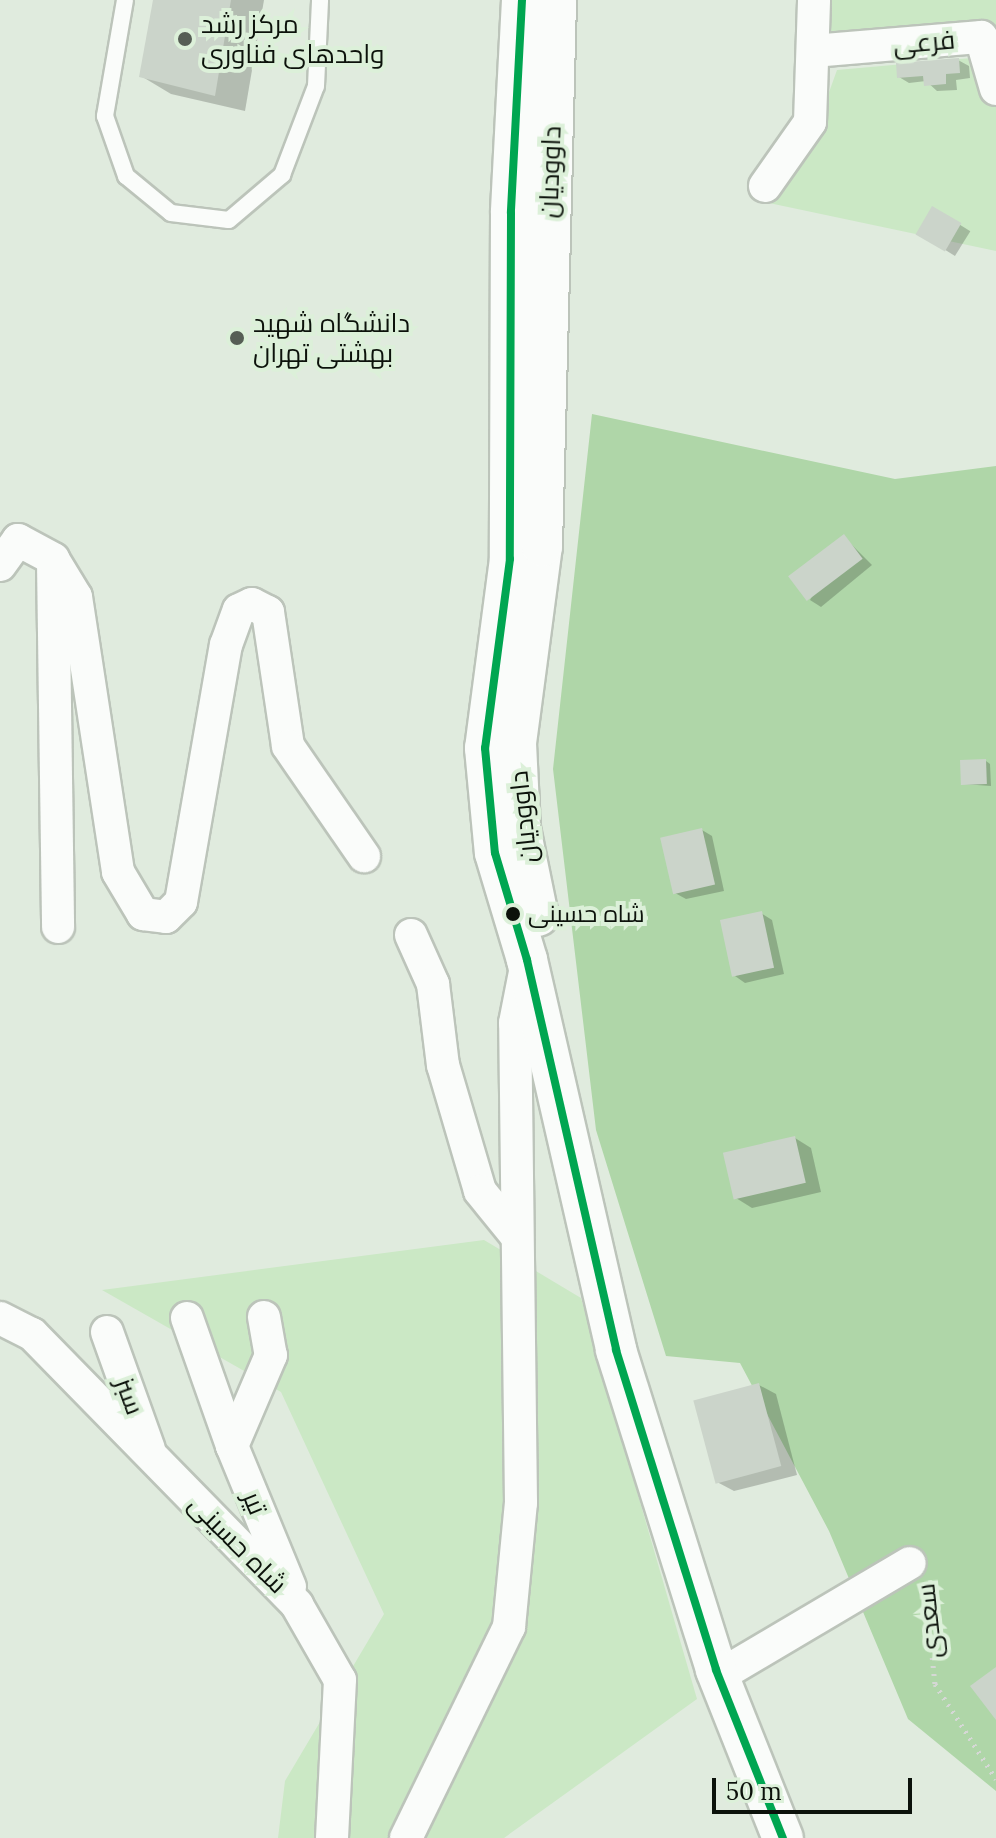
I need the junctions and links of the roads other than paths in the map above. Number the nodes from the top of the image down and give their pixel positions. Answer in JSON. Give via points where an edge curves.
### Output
{"nodes":[{"id":1,"x":125,"y":0,"type":"edge"},
{"id":2,"x":320,"y":0,"type":"edge"},
{"id":3,"x":522,"y":0,"type":"edge"},
{"id":4,"x":556,"y":0,"type":"edge"},
{"id":5,"x":814,"y":0,"type":"edge"},
{"id":6,"x":813,"y":51,"type":"junction"},
{"id":7,"x":535,"y":78,"type":"junction"},
{"id":8,"x":996,"y":89,"type":"edge"},
{"id":9,"x":765,"y":186,"type":"dead end"},
{"id":10,"x":53,"y":559,"type":"junction"},
{"id":11,"x":0,"y":565,"type":"edge"},
{"id":12,"x":364,"y":856,"type":"dead end"},
{"id":13,"x":58,"y":927,"type":"dead end"},
{"id":14,"x":411,"y":935,"type":"dead end"},
{"id":15,"x":536,"y":956,"type":"junction"},
{"id":16,"x":514,"y":1233,"type":"junction"},
{"id":17,"x":264,"y":1317,"type":"dead end"},
{"id":18,"x":0,"y":1318,"type":"edge"},
{"id":19,"x":187,"y":1318,"type":"dead end"},
{"id":20,"x":107,"y":1332,"type":"dead end"},
{"id":21,"x":232,"y":1446,"type":"junction"},
{"id":22,"x":153,"y":1459,"type":"junction"},
{"id":23,"x":910,"y":1563,"type":"road end"},
{"id":24,"x":297,"y":1605,"type":"junction"},
{"id":25,"x":734,"y":1667,"type":"junction"},
{"id":26,"x":332,"y":1838,"type":"edge"},
{"id":27,"x":406,"y":1838,"type":"edge"},
{"id":28,"x":783,"y":1838,"type":"edge"},
{"id":29,"x":799,"y":1838,"type":"edge"}],
"edges":[{"from":1,"to":2,"type":"lane","via":[[105,116],[126,176],[171,213],[229,220],[282,175],[316,86]]},
{"from":3,"to":7,"type":"street","name":"داوودیان"},
{"from":4,"to":7,"type":"street","name":"داوودیان"},
{"from":5,"to":6,"type":"street"},
{"from":6,"to":8,"type":"street","name":"فرعی","via":[[981,37]]},
{"from":6,"to":9,"type":"street","via":[[810,122]]},
{"from":7,"to":15,"type":"street","name":"داوودیان","via":[[542,546],[516,743]]},
{"from":10,"to":11,"type":"street","via":[[18,540]]},
{"from":10,"to":12,"type":"street","via":[[76,597],[118,872],[143,914],[166,917],[181,902],[226,645],[239,610],[252,604],[268,612],[288,746]]},
{"from":10,"to":13,"type":"street"},
{"from":14,"to":16,"type":"street","via":[[433,984],[443,1065],[480,1191]]},
{"from":15,"to":16,"type":"street","via":[[515,1023]]},
{"from":15,"to":25,"type":"street","name":"داوودیان","via":[[631,1345]]},
{"from":15,"to":28,"type":"street","name":"داوودیان","via":[[616,1350],[716,1670]]},
{"from":16,"to":27,"type":"street","via":[[521,1503],[509,1627]]},
{"from":17,"to":21,"type":"street","via":[[271,1355]]},
{"from":18,"to":22,"type":"street","name":"شاه حسینی","via":[[32,1334]]},
{"from":19,"to":21,"type":"street","name":"تیر"},
{"from":20,"to":22,"type":"street","name":"سبز"},
{"from":21,"to":24,"type":"street","name":"تیر"},
{"from":22,"to":24,"type":"street","name":"شاه حسینی"},
{"from":23,"to":25,"type":"street","name":"سعدی"},
{"from":24,"to":26,"type":"street","name":"شاه حسینی","via":[[340,1680]]},
{"from":25,"to":29,"type":"street","name":"داوودیان"}]}
